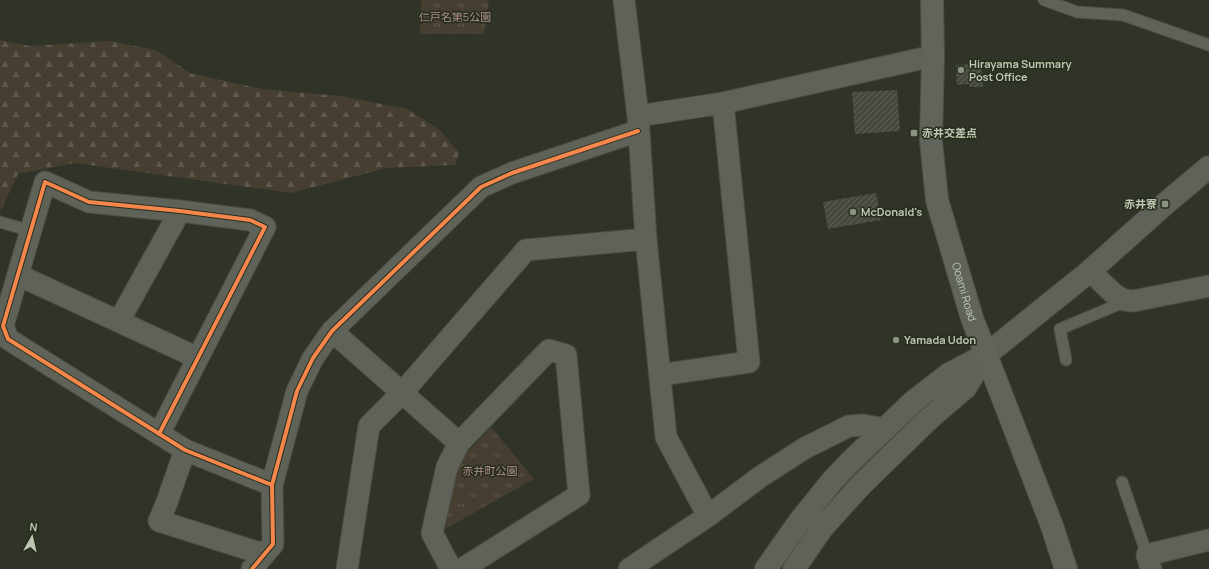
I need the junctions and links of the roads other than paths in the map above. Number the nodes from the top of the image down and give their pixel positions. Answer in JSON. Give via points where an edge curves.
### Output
{"nodes":[{"id":1,"x":624,"y":0,"type":"edge"},
{"id":2,"x":932,"y":0,"type":"edge"},
{"id":3,"x":1044,"y":0,"type":"edge"},
{"id":4,"x":1209,"y":45,"type":"edge"},
{"id":5,"x":934,"y":56,"type":"junction"},
{"id":6,"x":723,"y":103,"type":"junction"},
{"id":7,"x":638,"y":123,"type":"junction"},
{"id":8,"x":1209,"y":167,"type":"edge"},
{"id":9,"x":180,"y":211,"type":"junction"},
{"id":10,"x":0,"y":222,"type":"edge"},
{"id":11,"x":31,"y":231,"type":"junction"},
{"id":12,"x":646,"y":239,"type":"junction"},
{"id":13,"x":1090,"y":271,"type":"junction"},
{"id":14,"x":18,"y":276,"type":"junction"},
{"id":15,"x":1209,"y":286,"type":"edge"},
{"id":16,"x":1124,"y":300,"type":"junction"},
{"id":17,"x":119,"y":321,"type":"junction"},
{"id":18,"x":332,"y":331,"type":"junction"},
{"id":19,"x":987,"y":354,"type":"junction"},
{"id":20,"x":198,"y":358,"type":"junction"},
{"id":21,"x":1066,"y":360,"type":"dead end"},
{"id":22,"x":660,"y":375,"type":"junction"},
{"id":23,"x":402,"y":393,"type":"junction"},
{"id":24,"x":886,"y":429,"type":"junction"},
{"id":25,"x":160,"y":434,"type":"junction"},
{"id":26,"x":460,"y":443,"type":"junction"},
{"id":27,"x":185,"y":450,"type":"junction"},
{"id":28,"x":1122,"y":482,"type":"dead end"},
{"id":29,"x":272,"y":485,"type":"junction"},
{"id":30,"x":708,"y":516,"type":"junction"},
{"id":31,"x":1209,"y":540,"type":"edge"},
{"id":32,"x":258,"y":562,"type":"edge"},
{"id":33,"x":1149,"y":562,"type":"edge"},
{"id":34,"x":347,"y":569,"type":"edge"},
{"id":35,"x":452,"y":569,"type":"edge"},
{"id":36,"x":462,"y":569,"type":"edge"},
{"id":37,"x":629,"y":569,"type":"edge"},
{"id":38,"x":766,"y":569,"type":"edge"},
{"id":39,"x":794,"y":569,"type":"edge"},
{"id":40,"x":1066,"y":569,"type":"edge"}],
"edges":[{"from":1,"to":7,"type":"street"},
{"from":2,"to":5,"type":"main road","name":"Ooami Road"},
{"from":3,"to":4,"type":"lane","via":[[1077,12],[1123,15]]},
{"from":5,"to":6,"type":"street"},
{"from":5,"to":19,"type":"main road","name":"Ooami Road","via":[[931,141],[937,200],[965,297]]},
{"from":6,"to":7,"type":"street"},
{"from":6,"to":22,"type":"street","via":[[749,362]]},
{"from":7,"to":12,"type":"street"},
{"from":7,"to":18,"type":"street","via":[[482,187]]},
{"from":8,"to":13,"type":"street"},
{"from":9,"to":11,"type":"street","via":[[89,202],[45,182]]},
{"from":9,"to":17,"type":"street"},
{"from":9,"to":20,"type":"street","via":[[250,220],[265,227]]},
{"from":10,"to":11,"type":"lane"},
{"from":11,"to":14,"type":"street"},
{"from":12,"to":22,"type":"street"},
{"from":12,"to":23,"type":"street","via":[[526,250]]},
{"from":13,"to":16,"type":"street"},
{"from":13,"to":19,"type":"street"},
{"from":14,"to":17,"type":"street"},
{"from":14,"to":25,"type":"street","via":[[3,326],[8,339]]},
{"from":15,"to":16,"type":"street","via":[[1133,301]]},
{"from":16,"to":21,"type":"lane","via":[[1060,329]]},
{"from":17,"to":20,"type":"street"},
{"from":18,"to":23,"type":"street"},
{"from":18,"to":29,"type":"street","via":[[313,358],[297,391]]},
{"from":19,"to":24,"type":"street","via":[[949,374],[914,401]]},
{"from":19,"to":39,"type":"street","via":[[965,388],[931,417],[822,528]]},
{"from":19,"to":40,"type":"main road","name":"Ooami Road"},
{"from":20,"to":25,"type":"street"},
{"from":22,"to":30,"type":"street","via":[[666,437]]},
{"from":23,"to":26,"type":"street"},
{"from":23,"to":34,"type":"street","via":[[369,426]]},
{"from":24,"to":30,"type":"street","via":[[863,425],[849,426],[805,448]]},
{"from":24,"to":38,"type":"street","via":[[832,481]]},
{"from":25,"to":27,"type":"street"},
{"from":26,"to":35,"type":"street","via":[[447,467],[432,533]]},
{"from":26,"to":36,"type":"street","via":[[549,350],[566,355],[579,495]]},
{"from":27,"to":29,"type":"street"},
{"from":27,"to":32,"type":"street","via":[[160,521]]},
{"from":28,"to":33,"type":"lane"},
{"from":29,"to":32,"type":"street","via":[[273,544]]},
{"from":30,"to":37,"type":"street"},
{"from":31,"to":33,"type":"street"}]}
